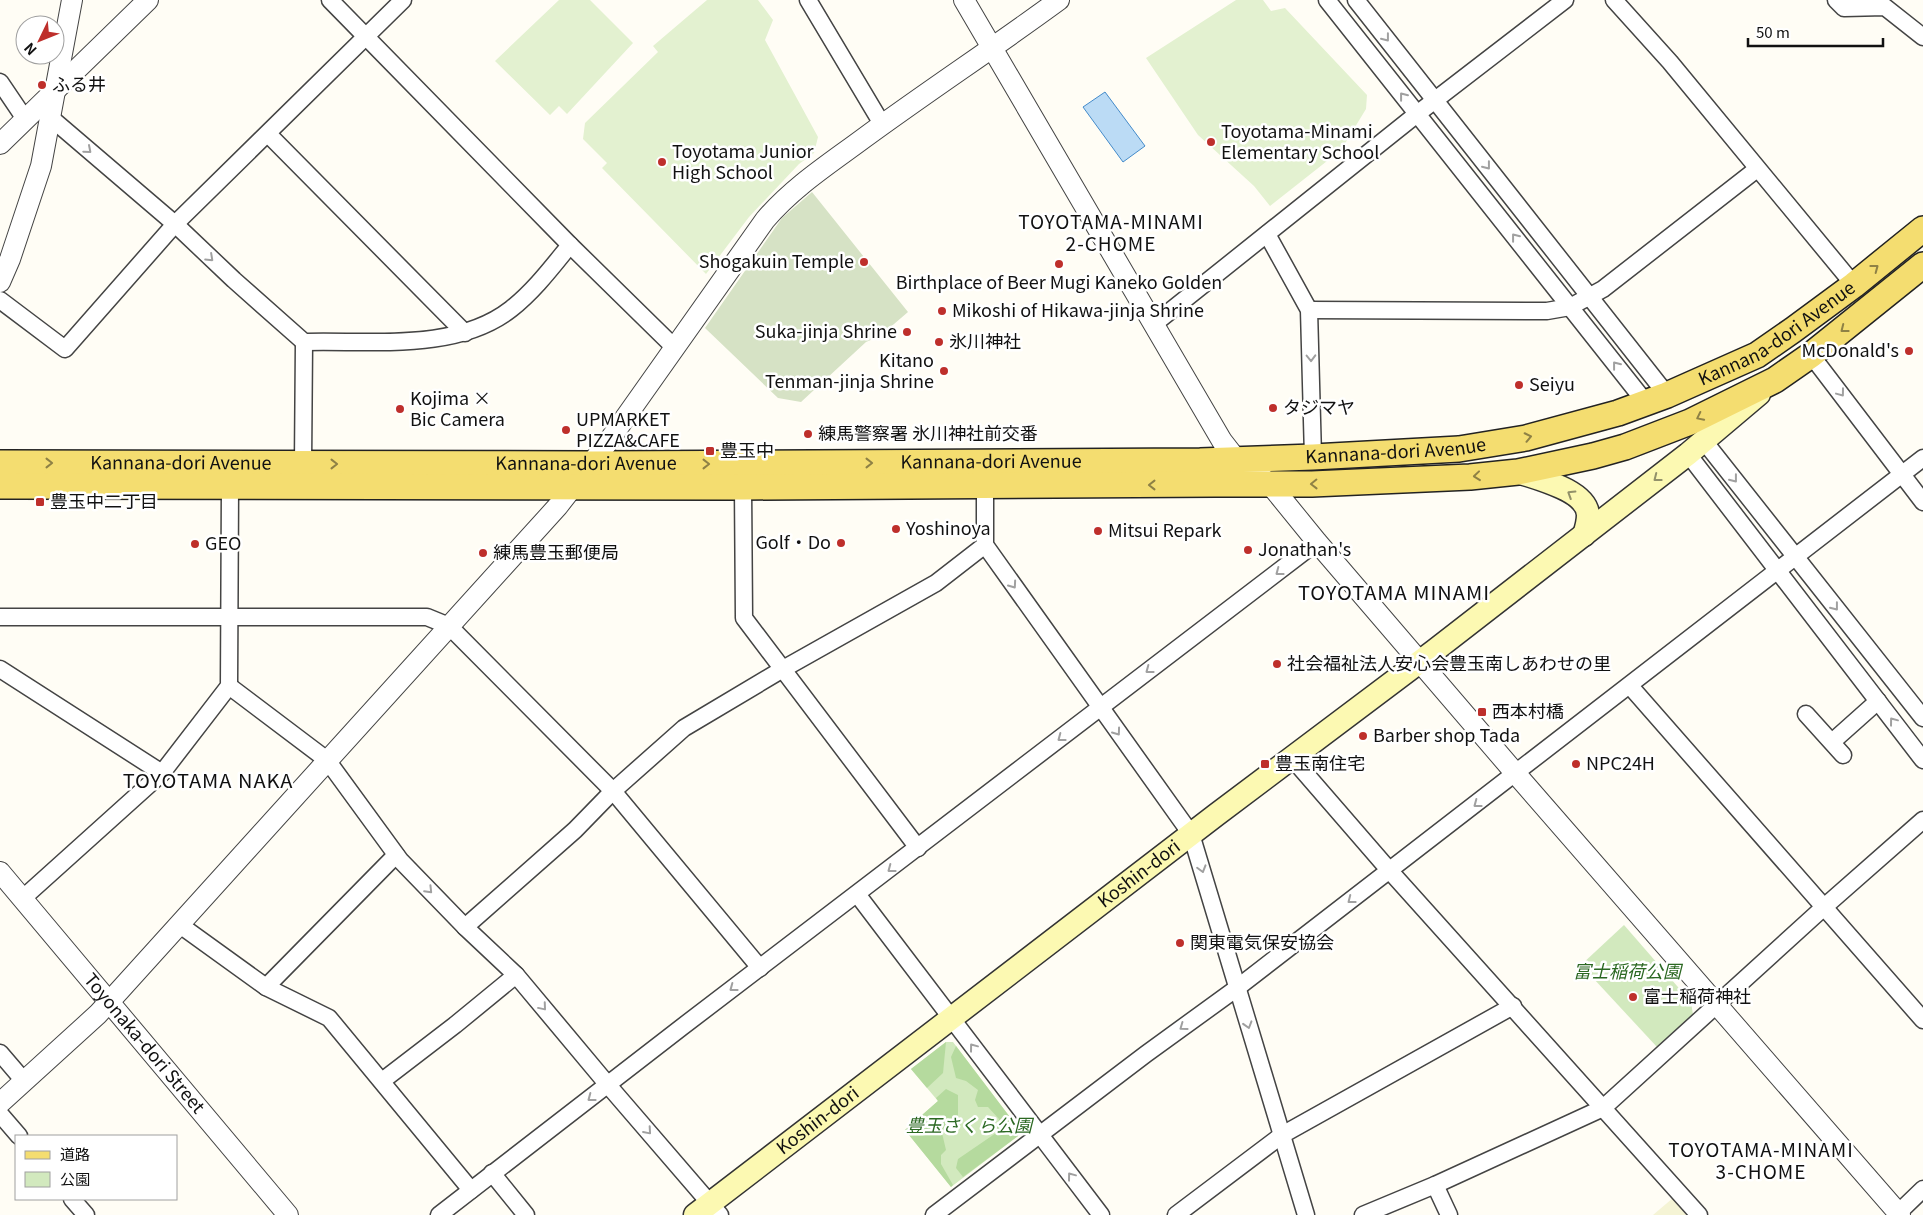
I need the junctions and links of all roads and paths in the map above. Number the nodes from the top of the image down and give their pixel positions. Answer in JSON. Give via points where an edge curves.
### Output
{"nodes":[{"id":1,"x":72,"y":0,"type":"edge"},
{"id":2,"x":148,"y":0,"type":"edge"},
{"id":3,"x":330,"y":0,"type":"edge"},
{"id":4,"x":403,"y":0,"type":"edge"},
{"id":5,"x":808,"y":0,"type":"edge"},
{"id":6,"x":964,"y":0,"type":"edge"},
{"id":7,"x":1059,"y":0,"type":"edge"},
{"id":8,"x":1327,"y":0,"type":"edge"},
{"id":9,"x":1356,"y":0,"type":"edge"},
{"id":10,"x":1565,"y":0,"type":"edge"},
{"id":11,"x":1614,"y":0,"type":"edge"},
{"id":12,"x":1836,"y":0,"type":"edge"},
{"id":13,"x":366,"y":36,"type":"junction"},
{"id":14,"x":1923,"y":37,"type":"edge"},
{"id":15,"x":993,"y":48,"type":"junction"},
{"id":16,"x":0,"y":82,"type":"edge"},
{"id":17,"x":54,"y":91,"type":"junction"},
{"id":18,"x":1435,"y":100,"type":"junction"},
{"id":19,"x":1417,"y":114,"type":"junction"},
{"id":20,"x":51,"y":118,"type":"junction"},
{"id":21,"x":25,"y":119,"type":"junction"},
{"id":22,"x":882,"y":124,"type":"junction"},
{"id":23,"x":268,"y":134,"type":"junction"},
{"id":24,"x":0,"y":144,"type":"edge"},
{"id":25,"x":1757,"y":169,"type":"junction"},
{"id":26,"x":175,"y":224,"type":"junction"},
{"id":27,"x":1923,"y":229,"type":"edge"},
{"id":28,"x":1267,"y":234,"type":"junction"},
{"id":29,"x":570,"y":245,"type":"junction"},
{"id":30,"x":1920,"y":275,"type":"edge"},
{"id":31,"x":0,"y":282,"type":"edge"},
{"id":32,"x":1854,"y":284,"type":"junction"},
{"id":33,"x":1589,"y":296,"type":"junction"},
{"id":34,"x":0,"y":300,"type":"edge"},
{"id":35,"x":1570,"y":307,"type":"junction"},
{"id":36,"x":1309,"y":310,"type":"junction"},
{"id":37,"x":1154,"y":324,"type":"junction"},
{"id":38,"x":465,"y":333,"type":"junction"},
{"id":39,"x":304,"y":342,"type":"junction"},
{"id":40,"x":674,"y":347,"type":"junction"},
{"id":41,"x":1812,"y":355,"type":"junction"},
{"id":42,"x":1775,"y":380,"type":"junction"},
{"id":43,"x":1656,"y":399,"type":"junction"},
{"id":44,"x":1696,"y":447,"type":"junction"},
{"id":45,"x":1313,"y":458,"type":"junction"},
{"id":46,"x":1923,"y":458,"type":"edge"},
{"id":47,"x":1236,"y":459,"type":"junction"},
{"id":48,"x":0,"y":463,"type":"edge"},
{"id":49,"x":303,"y":464,"type":"junction"},
{"id":50,"x":592,"y":464,"type":"junction"},
{"id":51,"x":1518,"y":472,"type":"junction"},
{"id":52,"x":1902,"y":474,"type":"junction"},
{"id":53,"x":1269,"y":483,"type":"junction"},
{"id":54,"x":0,"y":486,"type":"edge"},
{"id":55,"x":985,"y":486,"type":"junction"},
{"id":56,"x":230,"y":487,"type":"junction"},
{"id":57,"x":574,"y":487,"type":"junction"},
{"id":58,"x":743,"y":487,"type":"junction"},
{"id":59,"x":1923,"y":502,"type":"edge"},
{"id":60,"x":1584,"y":535,"type":"junction"},
{"id":61,"x":1317,"y":542,"type":"junction"},
{"id":62,"x":985,"y":545,"type":"junction"},
{"id":63,"x":1795,"y":557,"type":"junction"},
{"id":64,"x":1778,"y":571,"type":"junction"},
{"id":65,"x":0,"y":617,"type":"edge"},
{"id":66,"x":230,"y":617,"type":"junction"},
{"id":67,"x":449,"y":626,"type":"junction"},
{"id":68,"x":1420,"y":662,"type":"junction"},
{"id":69,"x":0,"y":669,"type":"edge"},
{"id":70,"x":783,"y":669,"type":"junction"},
{"id":71,"x":229,"y":686,"type":"junction"},
{"id":72,"x":1630,"y":686,"type":"junction"},
{"id":73,"x":1878,"y":701,"type":"junction"},
{"id":74,"x":1100,"y":708,"type":"junction"},
{"id":75,"x":1806,"y":714,"type":"dead end"},
{"id":76,"x":1923,"y":718,"type":"edge"},
{"id":77,"x":1832,"y":742,"type":"junction"},
{"id":78,"x":1843,"y":755,"type":"dead end"},
{"id":79,"x":1292,"y":758,"type":"junction"},
{"id":80,"x":327,"y":760,"type":"junction"},
{"id":81,"x":1923,"y":760,"type":"edge"},
{"id":82,"x":162,"y":773,"type":"junction"},
{"id":83,"x":1516,"y":774,"type":"junction"},
{"id":84,"x":613,"y":791,"type":"junction"},
{"id":85,"x":1923,"y":820,"type":"edge"},
{"id":86,"x":1191,"y":834,"type":"junction"},
{"id":87,"x":918,"y":848,"type":"junction"},
{"id":88,"x":396,"y":855,"type":"junction"},
{"id":89,"x":1389,"y":870,"type":"junction"},
{"id":90,"x":0,"y":872,"type":"edge"},
{"id":91,"x":857,"y":894,"type":"junction"},
{"id":92,"x":22,"y":898,"type":"junction"},
{"id":93,"x":1823,"y":908,"type":"junction"},
{"id":94,"x":180,"y":926,"type":"junction"},
{"id":95,"x":465,"y":927,"type":"junction"},
{"id":96,"x":760,"y":968,"type":"junction"},
{"id":97,"x":516,"y":975,"type":"junction"},
{"id":98,"x":266,"y":987,"type":"junction"},
{"id":99,"x":1237,"y":988,"type":"junction"},
{"id":100,"x":109,"y":1002,"type":"junction"},
{"id":101,"x":1716,"y":1005,"type":"junction"},
{"id":102,"x":1513,"y":1006,"type":"junction"},
{"id":103,"x":951,"y":1019,"type":"junction"},
{"id":104,"x":1923,"y":1020,"type":"edge"},
{"id":105,"x":0,"y":1053,"type":"edge"},
{"id":106,"x":24,"y":1081,"type":"junction"},
{"id":107,"x":382,"y":1081,"type":"junction"},
{"id":108,"x":608,"y":1085,"type":"junction"},
{"id":109,"x":0,"y":1103,"type":"edge"},
{"id":110,"x":1603,"y":1108,"type":"junction"},
{"id":111,"x":0,"y":1114,"type":"edge"},
{"id":112,"x":18,"y":1135,"type":"edge"},
{"id":113,"x":1040,"y":1135,"type":"junction"},
{"id":114,"x":1282,"y":1135,"type":"junction"},
{"id":115,"x":492,"y":1174,"type":"junction"},
{"id":116,"x":1435,"y":1185,"type":"junction"},
{"id":117,"x":1923,"y":1189,"type":"edge"},
{"id":118,"x":471,"y":1190,"type":"junction"},
{"id":119,"x":73,"y":1200,"type":"edge"},
{"id":120,"x":709,"y":1211,"type":"edge"},
{"id":121,"x":1898,"y":1214,"type":"edge"},
{"id":122,"x":86,"y":1215,"type":"edge"},
{"id":123,"x":288,"y":1215,"type":"edge"},
{"id":124,"x":439,"y":1215,"type":"edge"},
{"id":125,"x":526,"y":1215,"type":"edge"},
{"id":126,"x":934,"y":1215,"type":"edge"},
{"id":127,"x":1101,"y":1215,"type":"edge"},
{"id":128,"x":1176,"y":1215,"type":"edge"},
{"id":129,"x":1306,"y":1215,"type":"edge"},
{"id":130,"x":1363,"y":1215,"type":"edge"},
{"id":131,"x":1449,"y":1215,"type":"edge"},
{"id":132,"x":1699,"y":1215,"type":"edge"}],
"edges":[{"from":1,"to":17,"type":"street"},
{"from":2,"to":17,"type":"street"},
{"from":3,"to":13,"type":"street"},
{"from":4,"to":13,"type":"street"},
{"from":5,"to":22,"type":"street"},
{"from":6,"to":15,"type":"street"},
{"from":7,"to":15,"type":"street"},
{"from":19,"to":8,"type":"street","one_way":true},
{"from":9,"to":18,"type":"street","one_way":true},
{"from":10,"to":18,"type":"street"},
{"from":11,"to":25,"type":"street","via":[[1670,62]]},
{"from":12,"to":14,"type":"street","via":[[1844,8],[1885,7]]},
{"from":13,"to":23,"type":"street"},
{"from":13,"to":29,"type":"street"},
{"from":15,"to":22,"type":"street"},
{"from":15,"to":37,"type":"street"},
{"from":16,"to":21,"type":"street"},
{"from":17,"to":20,"type":"street"},
{"from":17,"to":21,"type":"street"},
{"from":18,"to":19,"type":"street"},
{"from":18,"to":33,"type":"street","one_way":true},
{"from":19,"to":28,"type":"street"},
{"from":35,"to":19,"type":"street","one_way":true},
{"from":20,"to":26,"type":"street","one_way":true},
{"from":20,"to":31,"type":"street","via":[[41,166]]},
{"from":21,"to":24,"type":"street"},
{"from":22,"to":40,"type":"street","via":[[780,202]]},
{"from":23,"to":26,"type":"street"},
{"from":23,"to":38,"type":"street"},
{"from":25,"to":32,"type":"street"},
{"from":25,"to":33,"type":"street","via":[[1603,289]]},
{"from":26,"to":34,"type":"street","via":[[65,349]]},
{"from":26,"to":39,"type":"street","one_way":true},
{"from":32,"to":27,"type":"main road","name":"Kannana-dori Avenue","one_way":true},
{"from":28,"to":36,"type":"street"},
{"from":28,"to":37,"type":"street"},
{"from":29,"to":38,"type":"street","via":[[542,280],[511,309],[488,324]]},
{"from":29,"to":40,"type":"street"},
{"from":30,"to":41,"type":"main road","name":"Kannana-dori Avenue","one_way":true},
{"from":32,"to":43,"type":"main road","name":"Kannana-dori Avenue","via":[[1757,355]]},
{"from":33,"to":35,"type":"street"},
{"from":33,"to":43,"type":"street"},
{"from":35,"to":36,"type":"street","via":[[1547,311]]},
{"from":43,"to":35,"type":"street","one_way":true},
{"from":36,"to":45,"type":"street","one_way":true},
{"from":37,"to":47,"type":"street","via":[[1222,441]]},
{"from":38,"to":39,"type":"street","via":[[439,339]]},
{"from":39,"to":49,"type":"street"},
{"from":40,"to":50,"type":"street"},
{"from":41,"to":42,"type":"main road","name":"Kannana-dori Avenue"},
{"from":41,"to":52,"type":"street","one_way":true},
{"from":42,"to":44,"type":"main road","name":"Koshin-dori"},
{"from":42,"to":51,"type":"main road","name":"Kannana-dori Avenue","one_way":true,"via":[[1690,422],[1634,444]]},
{"from":45,"to":43,"type":"main road","name":"Kannana-dori Avenue","one_way":true,"via":[[1459,449],[1526,438],[1582,424]]},
{"from":44,"to":60,"type":"main road","name":"Koshin-dori","one_way":true},
{"from":44,"to":63,"type":"street","one_way":true},
{"from":44,"to":64,"type":"street"},
{"from":45,"to":47,"type":"main road","name":"Kannana-dori Avenue"},
{"from":46,"to":52,"type":"street"},
{"from":50,"to":47,"type":"main road","name":"Kannana-dori Avenue","one_way":true},
{"from":47,"to":53,"type":"street"},
{"from":48,"to":49,"type":"main road","name":"Kannana-dori Avenue","one_way":true},
{"from":49,"to":50,"type":"main road","name":"Kannana-dori Avenue","one_way":true},
{"from":50,"to":57,"type":"street"},
{"from":51,"to":53,"type":"main road","name":"Kannana-dori Avenue","one_way":true,"via":[[1312,484]]},
{"from":60,"to":51,"type":"main road","one_way":true,"via":[[1588,514],[1576,496]]},
{"from":52,"to":59,"type":"street"},
{"from":52,"to":63,"type":"street"},
{"from":53,"to":55,"type":"main road","name":"Kannana-dori Avenue","one_way":true},
{"from":53,"to":61,"type":"street"},
{"from":54,"to":56,"type":"main road","name":"Kannana-dori Avenue"},
{"from":55,"to":58,"type":"main road","name":"Kannana-dori Avenue"},
{"from":55,"to":62,"type":"street"},
{"from":56,"to":57,"type":"main road","name":"Kannana-dori Avenue"},
{"from":56,"to":66,"type":"street"},
{"from":57,"to":58,"type":"main road","name":"Kannana-dori Avenue"},
{"from":57,"to":67,"type":"street"},
{"from":58,"to":70,"type":"street","via":[[744,618]]},
{"from":60,"to":68,"type":"main road","name":"Koshin-dori"},
{"from":61,"to":68,"type":"street"},
{"from":61,"to":74,"type":"street","one_way":true},
{"from":62,"to":70,"type":"street","via":[[936,583]]},
{"from":62,"to":74,"type":"street","one_way":true},
{"from":63,"to":64,"type":"street"},
{"from":63,"to":76,"type":"street","one_way":true},
{"from":64,"to":72,"type":"street"},
{"from":64,"to":73,"type":"street"},
{"from":65,"to":66,"type":"street"},
{"from":66,"to":67,"type":"street","via":[[427,617]]},
{"from":66,"to":71,"type":"street"},
{"from":67,"to":80,"type":"street"},
{"from":67,"to":84,"type":"street"},
{"from":68,"to":79,"type":"main road","name":"Koshin-dori"},
{"from":68,"to":83,"type":"street"},
{"from":69,"to":82,"type":"street"},
{"from":70,"to":84,"type":"street","via":[[684,728]]},
{"from":70,"to":87,"type":"street"},
{"from":71,"to":80,"type":"street"},
{"from":71,"to":82,"type":"street"},
{"from":72,"to":83,"type":"street"},
{"from":72,"to":93,"type":"street"},
{"from":73,"to":77,"type":"street"},
{"from":81,"to":73,"type":"street","one_way":true},
{"from":74,"to":86,"type":"street","one_way":true},
{"from":74,"to":87,"type":"street","one_way":true},
{"from":75,"to":77,"type":"street"},
{"from":77,"to":78,"type":"street"},
{"from":79,"to":86,"type":"main road","name":"Koshin-dori"},
{"from":79,"to":89,"type":"street"},
{"from":80,"to":88,"type":"street"},
{"from":80,"to":94,"type":"street"},
{"from":82,"to":92,"type":"street"},
{"from":83,"to":89,"type":"street","one_way":true},
{"from":83,"to":101,"type":"street"},
{"from":84,"to":95,"type":"street","via":[[575,830]]},
{"from":84,"to":96,"type":"street"},
{"from":85,"to":93,"type":"street"},
{"from":86,"to":99,"type":"street","one_way":true},
{"from":86,"to":103,"type":"main road","name":"Koshin-dori"},
{"from":87,"to":91,"type":"street","one_way":true},
{"from":88,"to":95,"type":"street","one_way":true},
{"from":88,"to":98,"type":"street"},
{"from":89,"to":99,"type":"street","one_way":true},
{"from":89,"to":102,"type":"street"},
{"from":90,"to":92,"type":"street","name":"Toyonaka-dori Street"},
{"from":91,"to":96,"type":"street"},
{"from":91,"to":103,"type":"street"},
{"from":92,"to":100,"type":"street","name":"Toyonaka-dori Street"},
{"from":93,"to":101,"type":"street"},
{"from":93,"to":104,"type":"street"},
{"from":94,"to":98,"type":"street"},
{"from":94,"to":100,"type":"street"},
{"from":95,"to":97,"type":"street"},
{"from":96,"to":108,"type":"street","one_way":true},
{"from":97,"to":107,"type":"street"},
{"from":97,"to":108,"type":"street","one_way":true},
{"from":98,"to":107,"type":"street","via":[[329,1018]]},
{"from":99,"to":113,"type":"street","one_way":true},
{"from":99,"to":114,"type":"street","one_way":true},
{"from":100,"to":106,"type":"street"},
{"from":100,"to":123,"type":"street","name":"Toyonaka-dori Street"},
{"from":101,"to":110,"type":"street"},
{"from":101,"to":121,"type":"street"},
{"from":102,"to":110,"type":"street"},
{"from":102,"to":114,"type":"street"},
{"from":113,"to":103,"type":"street","one_way":true},
{"from":103,"to":120,"type":"main road","name":"Koshin-dori","via":[[810,1126]]},
{"from":105,"to":106,"type":"street"},
{"from":106,"to":109,"type":"street"},
{"from":107,"to":118,"type":"street"},
{"from":108,"to":115,"type":"street","one_way":true},
{"from":108,"to":120,"type":"street","one_way":true},
{"from":110,"to":116,"type":"street"},
{"from":110,"to":132,"type":"street"},
{"from":111,"to":112,"type":"street"},
{"from":113,"to":126,"type":"street"},
{"from":127,"to":113,"type":"street","one_way":true},
{"from":114,"to":128,"type":"street"},
{"from":114,"to":129,"type":"street"},
{"from":115,"to":118,"type":"street"},
{"from":115,"to":125,"type":"street"},
{"from":116,"to":130,"type":"street"},
{"from":116,"to":131,"type":"street"},
{"from":117,"to":121,"type":"street"},
{"from":118,"to":124,"type":"street"},
{"from":119,"to":122,"type":"street"}]}
